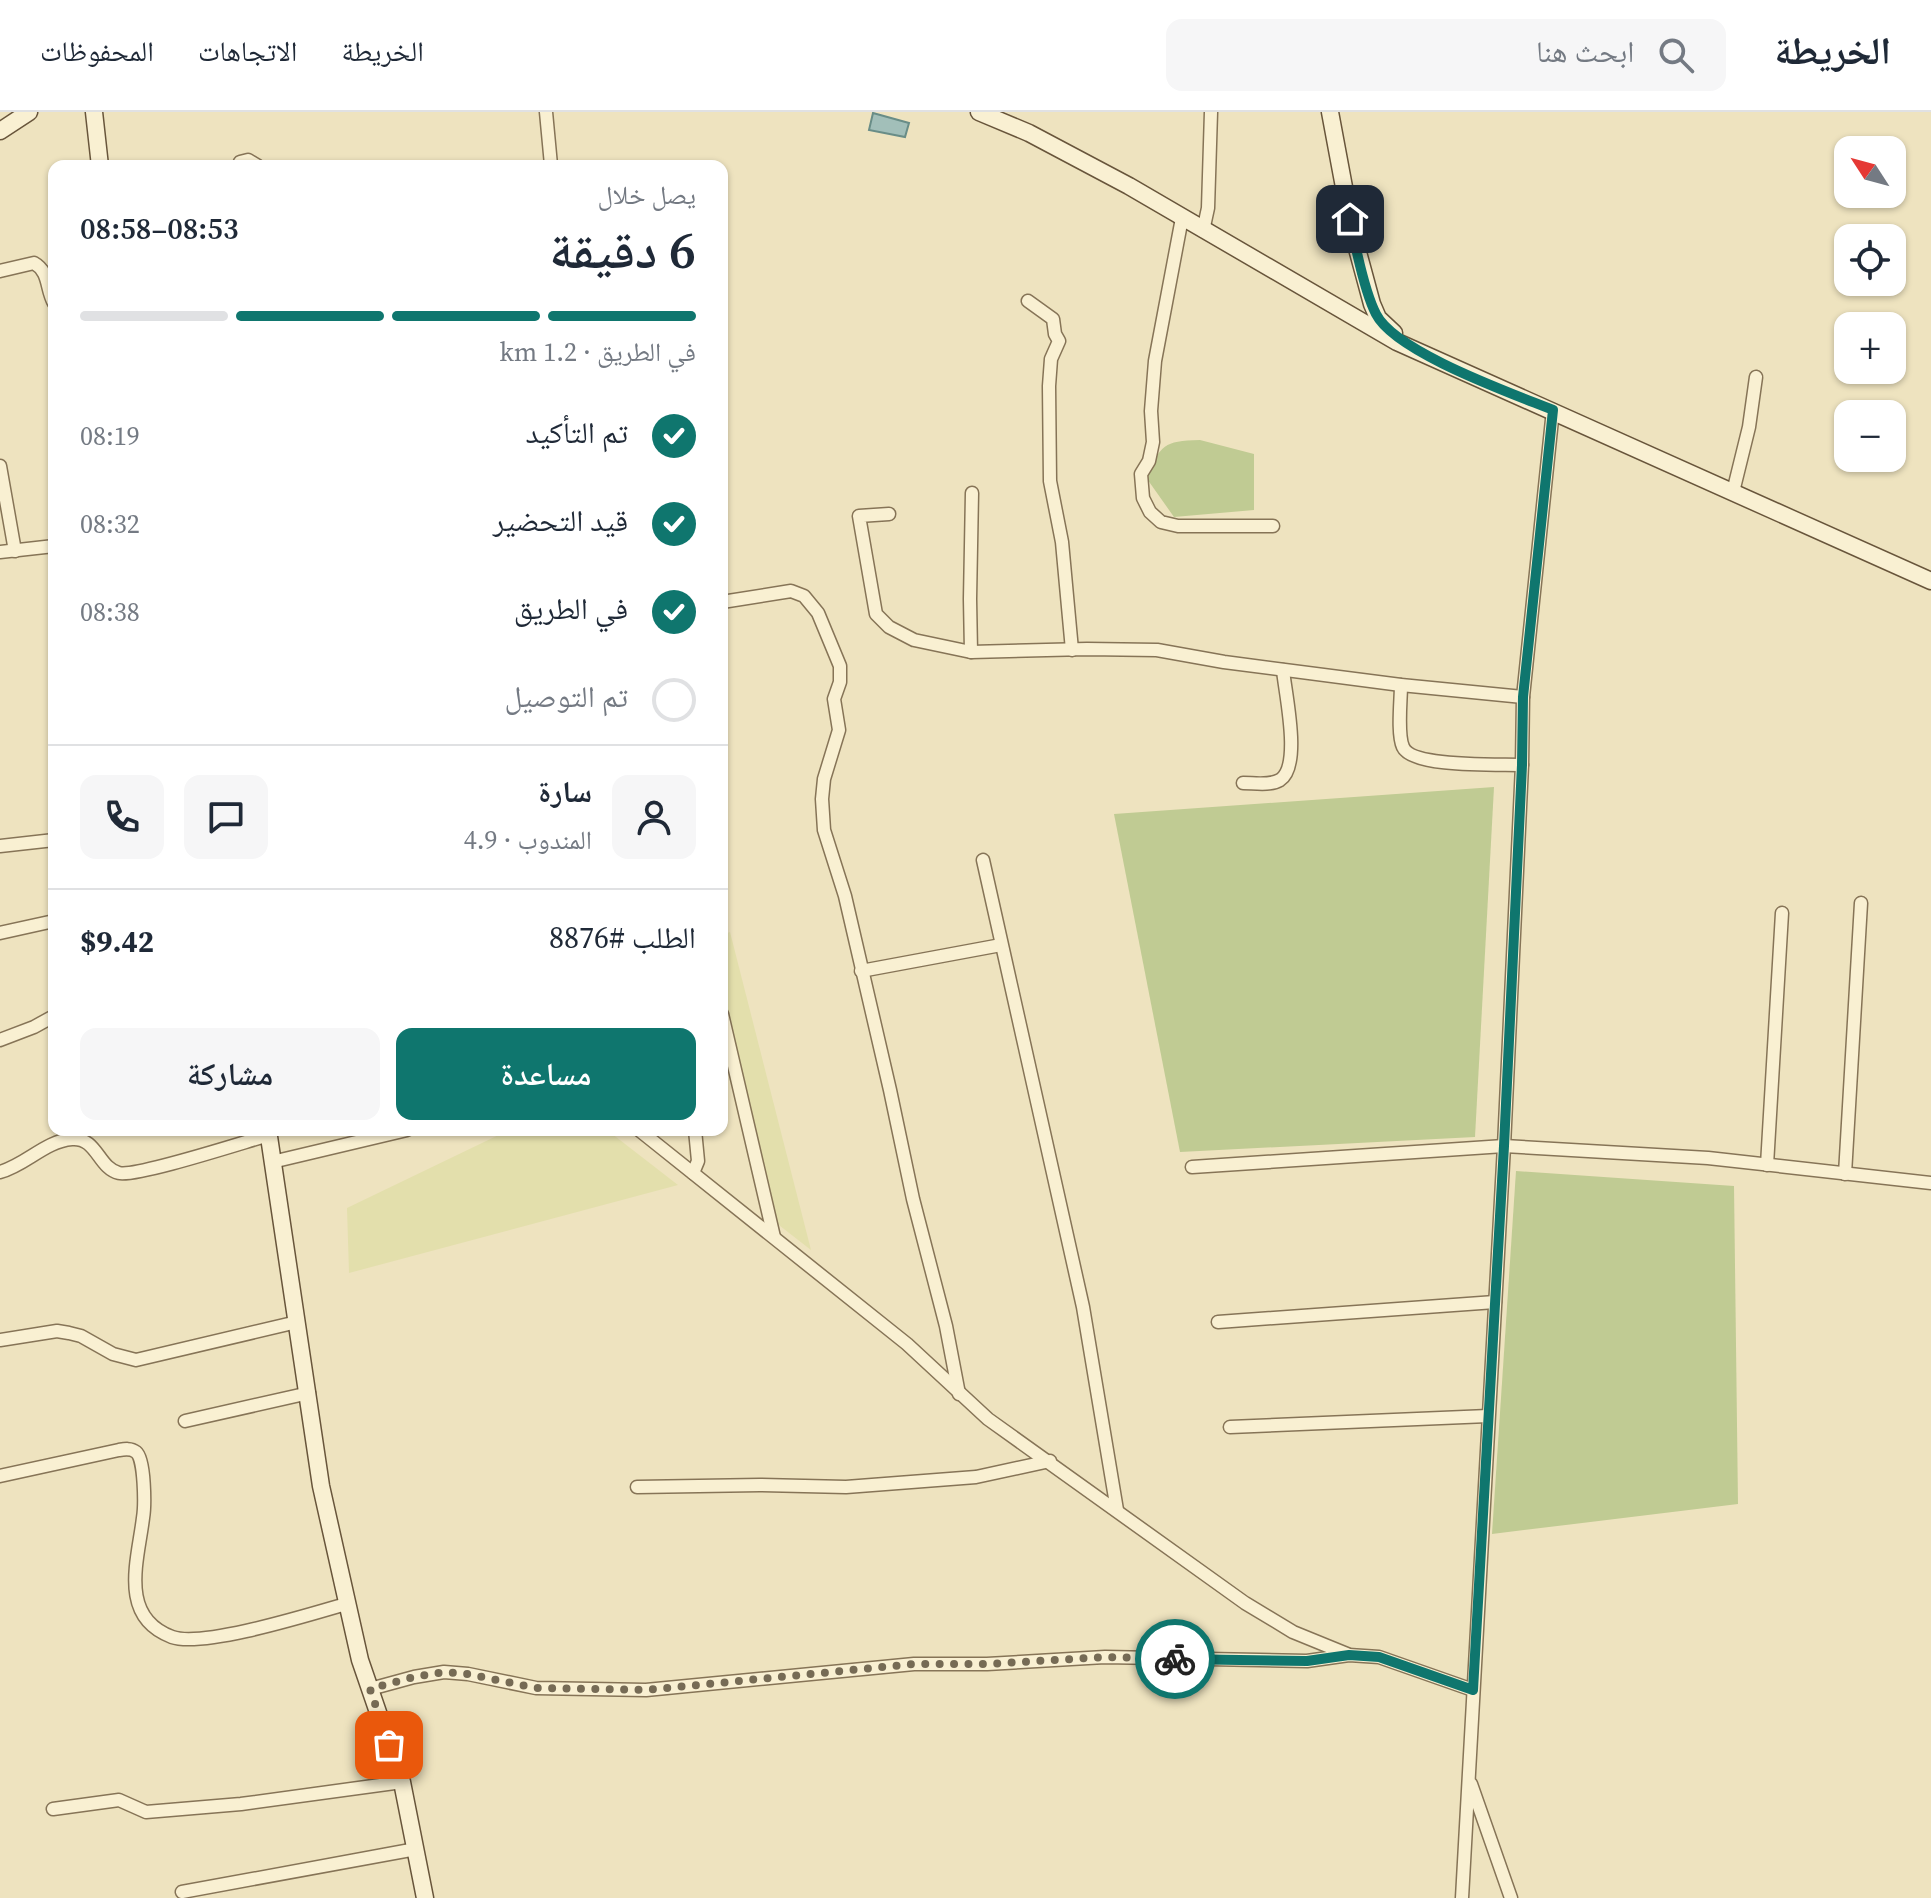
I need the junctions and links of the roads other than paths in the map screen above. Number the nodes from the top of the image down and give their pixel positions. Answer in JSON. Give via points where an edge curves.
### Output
{"nodes":[{"id":1,"x":29,"y":112,"type":"edge"},
{"id":2,"x":546,"y":112,"type":"edge"},
{"id":3,"x":979,"y":112,"type":"edge"},
{"id":4,"x":1211,"y":112,"type":"edge"},
{"id":5,"x":1330,"y":112,"type":"edge"},
{"id":6,"x":92,"y":116,"type":"edge"},
{"id":7,"x":0,"y":131,"type":"edge"},
{"id":8,"x":99,"y":160,"type":"edge"},
{"id":9,"x":551,"y":160,"type":"edge"},
{"id":10,"x":1182,"y":218,"type":"junction"},
{"id":11,"x":1203,"y":231,"type":"junction"},
{"id":12,"x":0,"y":271,"type":"edge"},
{"id":13,"x":48,"y":284,"type":"edge"},
{"id":14,"x":1028,"y":301,"type":"dead end"},
{"id":15,"x":1410,"y":347,"type":"junction"},
{"id":16,"x":1756,"y":377,"type":"dead end"},
{"id":17,"x":1553,"y":410,"type":"junction"},
{"id":18,"x":0,"y":466,"type":"edge"},
{"id":19,"x":1733,"y":492,"type":"junction"},
{"id":20,"x":972,"y":493,"type":"dead end"},
{"id":21,"x":889,"y":514,"type":"dead end"},
{"id":22,"x":1273,"y":526,"type":"dead end"},
{"id":23,"x":48,"y":547,"type":"edge"},
{"id":24,"x":15,"y":551,"type":"junction"},
{"id":25,"x":0,"y":552,"type":"edge"},
{"id":26,"x":1931,"y":581,"type":"edge"},
{"id":27,"x":728,"y":601,"type":"edge"},
{"id":28,"x":1072,"y":650,"type":"junction"},
{"id":29,"x":971,"y":652,"type":"junction"},
{"id":30,"x":1283,"y":670,"type":"junction"},
{"id":31,"x":1401,"y":685,"type":"junction"},
{"id":32,"x":1523,"y":697,"type":"junction"},
{"id":33,"x":1522,"y":765,"type":"junction"},
{"id":34,"x":1243,"y":783,"type":"dead end"},
{"id":35,"x":48,"y":841,"type":"edge"},
{"id":36,"x":0,"y":846,"type":"edge"},
{"id":37,"x":983,"y":860,"type":"dead end"},
{"id":38,"x":1861,"y":903,"type":"dead end"},
{"id":39,"x":1782,"y":913,"type":"dead end"},
{"id":40,"x":48,"y":922,"type":"edge"},
{"id":41,"x":0,"y":933,"type":"edge"},
{"id":42,"x":1001,"y":945,"type":"junction"},
{"id":43,"x":861,"y":971,"type":"junction"},
{"id":44,"x":48,"y":1019,"type":"edge"},
{"id":45,"x":0,"y":1040,"type":"edge"},
{"id":46,"x":728,"y":1040,"type":"edge"},
{"id":47,"x":255,"y":1136,"type":"edge"},
{"id":48,"x":269,"y":1136,"type":"edge"},
{"id":49,"x":382,"y":1136,"type":"edge"},
{"id":50,"x":647,"y":1136,"type":"edge"},
{"id":51,"x":696,"y":1136,"type":"edge"},
{"id":52,"x":1504,"y":1146,"type":"junction"},
{"id":53,"x":272,"y":1162,"type":"junction"},
{"id":54,"x":1767,"y":1165,"type":"junction"},
{"id":55,"x":1192,"y":1167,"type":"dead end"},
{"id":56,"x":0,"y":1172,"type":"edge"},
{"id":57,"x":693,"y":1173,"type":"junction"},
{"id":58,"x":1845,"y":1174,"type":"junction"},
{"id":59,"x":1931,"y":1183,"type":"edge"},
{"id":60,"x":774,"y":1237,"type":"junction"},
{"id":61,"x":1495,"y":1302,"type":"junction"},
{"id":62,"x":297,"y":1322,"type":"junction"},
{"id":63,"x":1218,"y":1322,"type":"dead end"},
{"id":64,"x":0,"y":1340,"type":"edge"},
{"id":65,"x":309,"y":1393,"type":"junction"},
{"id":66,"x":959,"y":1394,"type":"junction"},
{"id":67,"x":1488,"y":1416,"type":"junction"},
{"id":68,"x":185,"y":1421,"type":"dead end"},
{"id":69,"x":1230,"y":1427,"type":"dead end"},
{"id":70,"x":1050,"y":1461,"type":"junction"},
{"id":71,"x":0,"y":1476,"type":"edge"},
{"id":72,"x":637,"y":1487,"type":"dead end"},
{"id":73,"x":1117,"y":1510,"type":"junction"},
{"id":74,"x":346,"y":1604,"type":"junction"},
{"id":75,"x":1349,"y":1655,"type":"junction"},
{"id":76,"x":370,"y":1689,"type":"junction"},
{"id":77,"x":1473,"y":1690,"type":"junction"},
{"id":78,"x":1469,"y":1779,"type":"junction"},
{"id":79,"x":402,"y":1782,"type":"junction"},
{"id":80,"x":53,"y":1809,"type":"dead end"},
{"id":81,"x":416,"y":1849,"type":"junction"},
{"id":82,"x":182,"y":1892,"type":"dead end"},
{"id":83,"x":425,"y":1898,"type":"edge"},
{"id":84,"x":1462,"y":1898,"type":"edge"},
{"id":85,"x":1511,"y":1898,"type":"edge"}],
"edges":[{"from":1,"to":7,"type":"street"},
{"from":2,"to":9,"type":"street"},
{"from":3,"to":10,"type":"street","via":[[1043,140]]},
{"from":4,"to":11,"type":"street"},
{"from":5,"to":15,"type":"street","via":[[1372,304],[1378,318]]},
{"from":6,"to":8,"type":"street"},
{"from":10,"to":11,"type":"street"},
{"from":10,"to":22,"type":"street","via":[[1155,361],[1153,442],[1141,474],[1143,498],[1161,522],[1178,526]]},
{"from":11,"to":15,"type":"street"},
{"from":12,"to":13,"type":"street","via":[[34,263]]},
{"from":14,"to":28,"type":"street","via":[[1053,319],[1059,341],[1050,364],[1050,481],[1061,532]]},
{"from":15,"to":17,"type":"street"},
{"from":16,"to":19,"type":"street"},
{"from":17,"to":19,"type":"street"},
{"from":17,"to":32,"type":"street"},
{"from":18,"to":24,"type":"street"},
{"from":19,"to":26,"type":"street"},
{"from":20,"to":29,"type":"street"},
{"from":21,"to":29,"type":"street","via":[[859,516],[876,614],[914,640]]},
{"from":23,"to":24,"type":"street"},
{"from":24,"to":25,"type":"street"},
{"from":27,"to":43,"type":"street","via":[[791,591],[804,596],[818,613],[840,666],[834,699],[839,730],[824,779],[824,830]]},
{"from":28,"to":29,"type":"street"},
{"from":28,"to":30,"type":"street","via":[[1157,650]]},
{"from":30,"to":31,"type":"street"},
{"from":30,"to":34,"type":"street","via":[[1291,748],[1288,770],[1273,783]]},
{"from":31,"to":32,"type":"street"},
{"from":31,"to":33,"type":"street","via":[[1402,746],[1409,754],[1438,762]]},
{"from":32,"to":33,"type":"street"},
{"from":33,"to":52,"type":"street"},
{"from":35,"to":36,"type":"street"},
{"from":37,"to":42,"type":"street"},
{"from":38,"to":58,"type":"street"},
{"from":39,"to":54,"type":"street"},
{"from":40,"to":41,"type":"street"},
{"from":42,"to":43,"type":"street"},
{"from":42,"to":73,"type":"street","via":[[1083,1307]]},
{"from":43,"to":66,"type":"street"},
{"from":44,"to":45,"type":"street"},
{"from":46,"to":60,"type":"street"},
{"from":47,"to":56,"type":"street","via":[[119,1173],[108,1168],[92,1145],[76,1138],[56,1141]]},
{"from":48,"to":53,"type":"street"},
{"from":49,"to":53,"type":"street"},
{"from":50,"to":57,"type":"street"},
{"from":51,"to":57,"type":"street","via":[[698,1161]]},
{"from":52,"to":54,"type":"street"},
{"from":52,"to":55,"type":"street"},
{"from":52,"to":61,"type":"street"},
{"from":53,"to":62,"type":"street"},
{"from":54,"to":58,"type":"street"},
{"from":57,"to":60,"type":"street"},
{"from":58,"to":59,"type":"street"},
{"from":60,"to":66,"type":"street","via":[[907,1344]]},
{"from":61,"to":63,"type":"street"},
{"from":61,"to":67,"type":"street"},
{"from":62,"to":64,"type":"street","via":[[136,1360],[57,1331]]},
{"from":62,"to":65,"type":"street"},
{"from":65,"to":68,"type":"street"},
{"from":65,"to":74,"type":"street","via":[[321,1486]]},
{"from":66,"to":70,"type":"street"},
{"from":67,"to":69,"type":"street"},
{"from":67,"to":77,"type":"street"},
{"from":70,"to":72,"type":"street","via":[[976,1477],[846,1487]]},
{"from":70,"to":73,"type":"street"},
{"from":71,"to":74,"type":"street","via":[[119,1450],[136,1452],[142,1459],[144,1512],[135,1587],[150,1625],[173,1637],[193,1640]]},
{"from":73,"to":75,"type":"street","via":[[1245,1603],[1293,1632]]},
{"from":74,"to":76,"type":"street"},
{"from":75,"to":76,"type":"street","via":[[1307,1661],[1105,1657],[914,1664],[646,1690],[536,1688],[444,1672]]},
{"from":75,"to":77,"type":"street","via":[[1379,1657]]},
{"from":76,"to":79,"type":"street"},
{"from":77,"to":78,"type":"street"},
{"from":78,"to":84,"type":"street"},
{"from":78,"to":85,"type":"street"},
{"from":79,"to":80,"type":"street","via":[[146,1812],[119,1800]]},
{"from":79,"to":81,"type":"street"},
{"from":81,"to":82,"type":"street"},
{"from":81,"to":83,"type":"street"}]}
